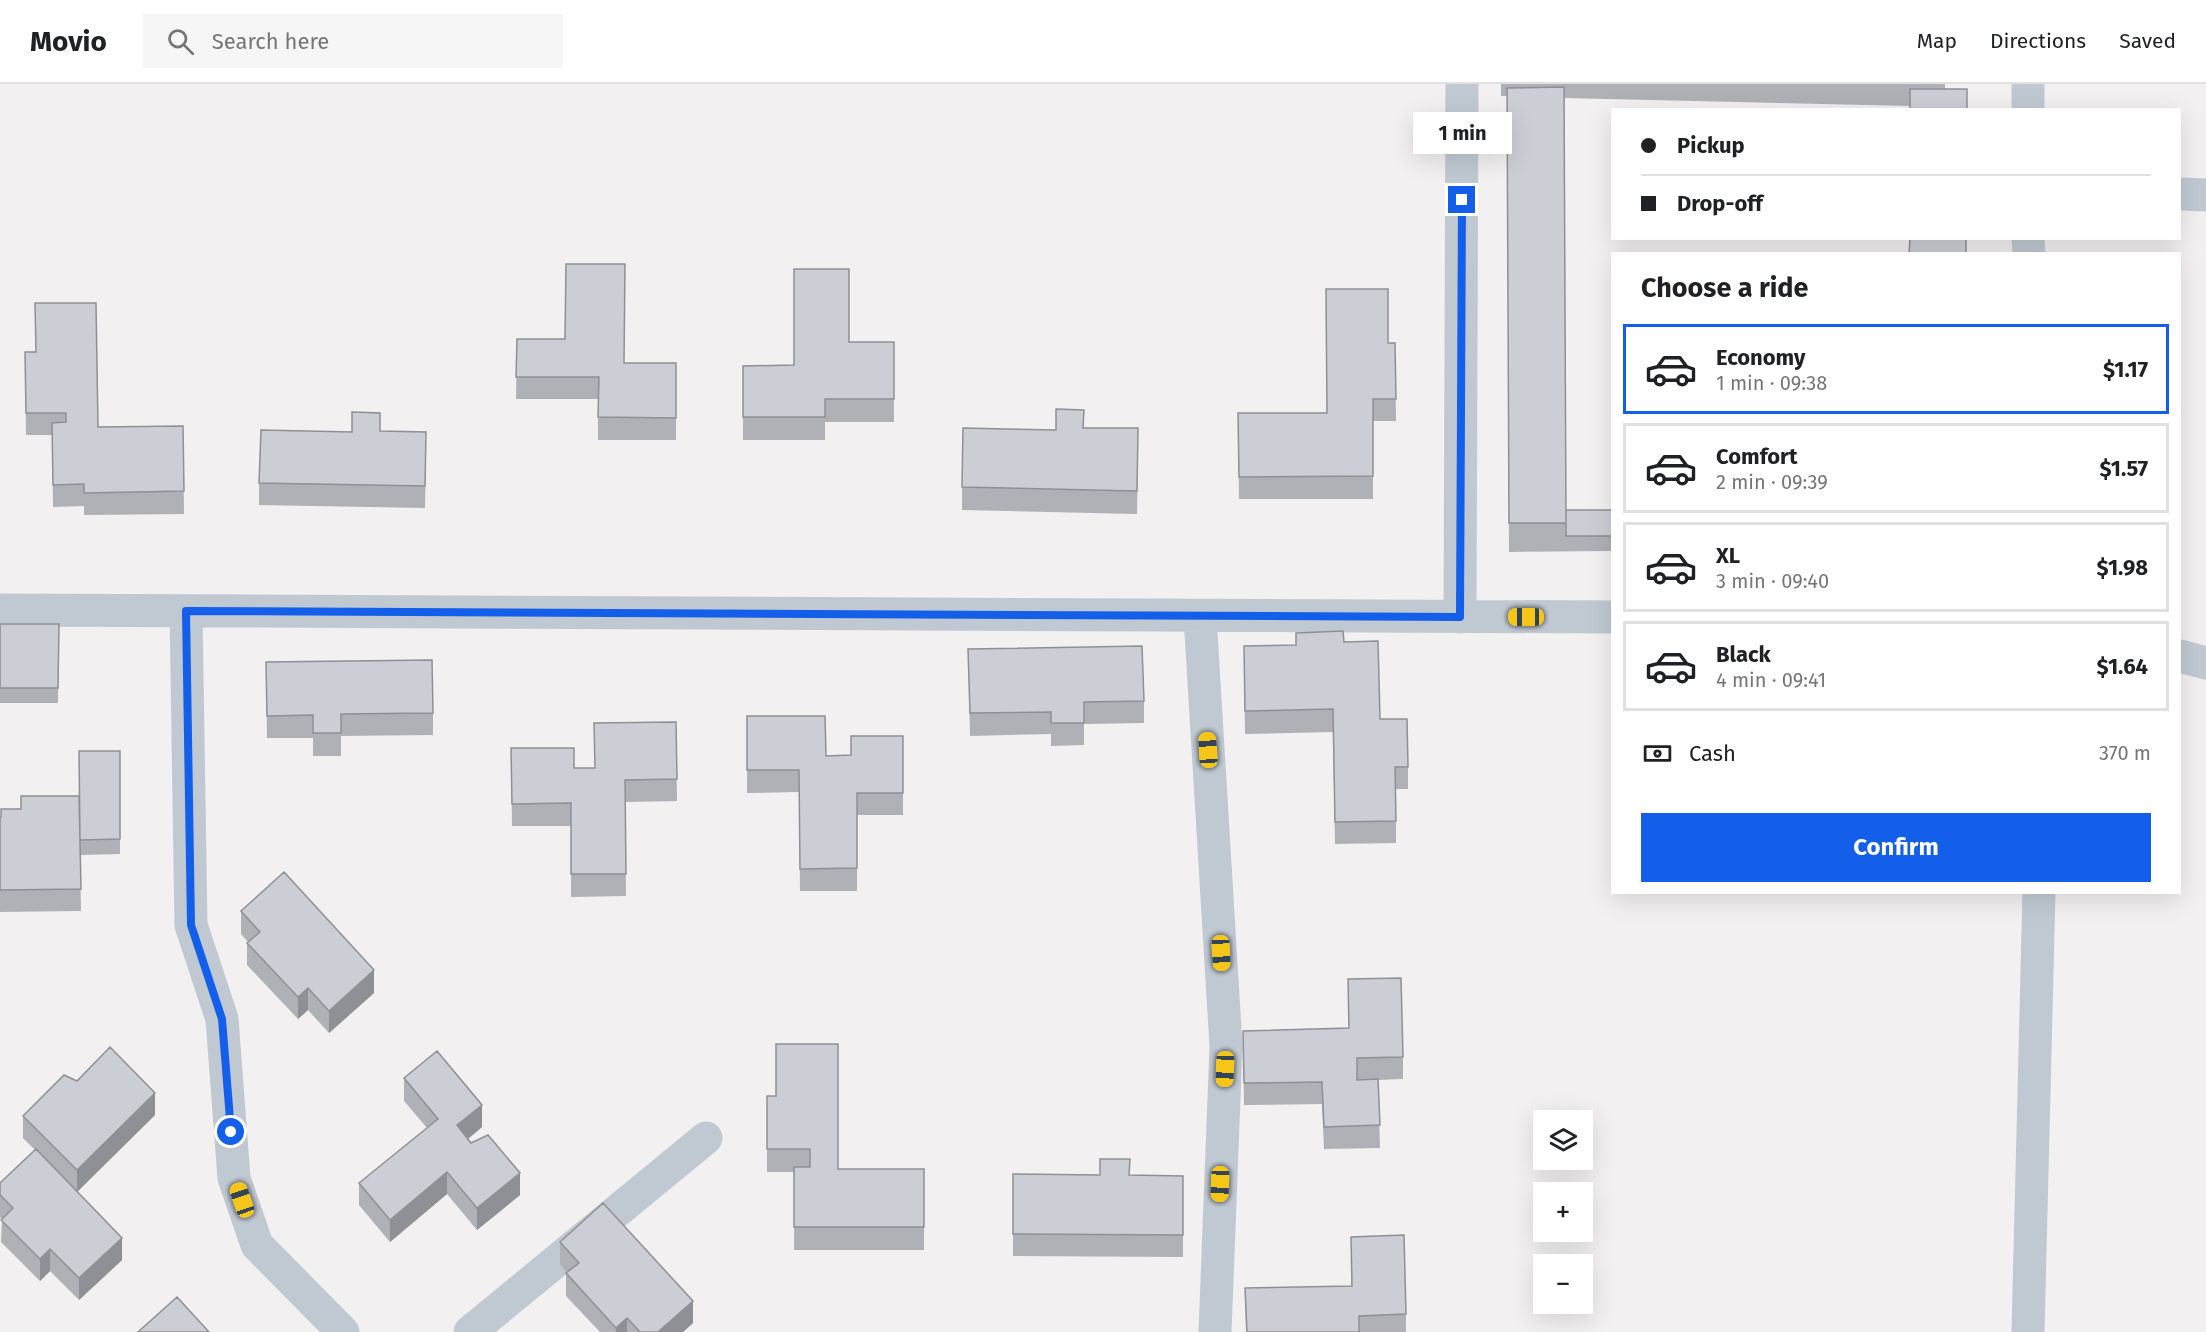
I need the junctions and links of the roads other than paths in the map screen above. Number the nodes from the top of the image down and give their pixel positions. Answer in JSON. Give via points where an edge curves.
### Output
{"nodes":[{"id":1,"x":1462,"y":84,"type":"edge"},
{"id":2,"x":2028,"y":84,"type":"edge"},
{"id":3,"x":2028,"y":108,"type":"edge"},
{"id":4,"x":2181,"y":194,"type":"edge"},
{"id":5,"x":2206,"y":195,"type":"edge"},
{"id":6,"x":0,"y":610,"type":"edge"},
{"id":7,"x":186,"y":611,"type":"junction"},
{"id":8,"x":1200,"y":615,"type":"junction"},
{"id":9,"x":1460,"y":617,"type":"junction"},
{"id":10,"x":1611,"y":617,"type":"edge"},
{"id":11,"x":2181,"y":656,"type":"edge"},
{"id":12,"x":2206,"y":663,"type":"edge"},
{"id":13,"x":2039,"y":894,"type":"edge"},
{"id":14,"x":706,"y":1138,"type":"dead end"},
{"id":15,"x":343,"y":1332,"type":"edge"},
{"id":16,"x":470,"y":1332,"type":"edge"},
{"id":17,"x":1215,"y":1332,"type":"edge"},
{"id":18,"x":2028,"y":1332,"type":"edge"}],
"edges":[{"from":1,"to":9,"type":"street"},
{"from":2,"to":3,"type":"street"},
{"from":4,"to":5,"type":"street"},
{"from":6,"to":7,"type":"street"},
{"from":7,"to":8,"type":"street"},
{"from":7,"to":15,"type":"street","via":[[191,925],[222,1019],[234,1178],[257,1245]]},
{"from":8,"to":9,"type":"street"},
{"from":8,"to":17,"type":"street","via":[[1226,1046]]},
{"from":9,"to":10,"type":"street"},
{"from":11,"to":12,"type":"street"},
{"from":13,"to":18,"type":"street"},
{"from":14,"to":16,"type":"street"}]}
